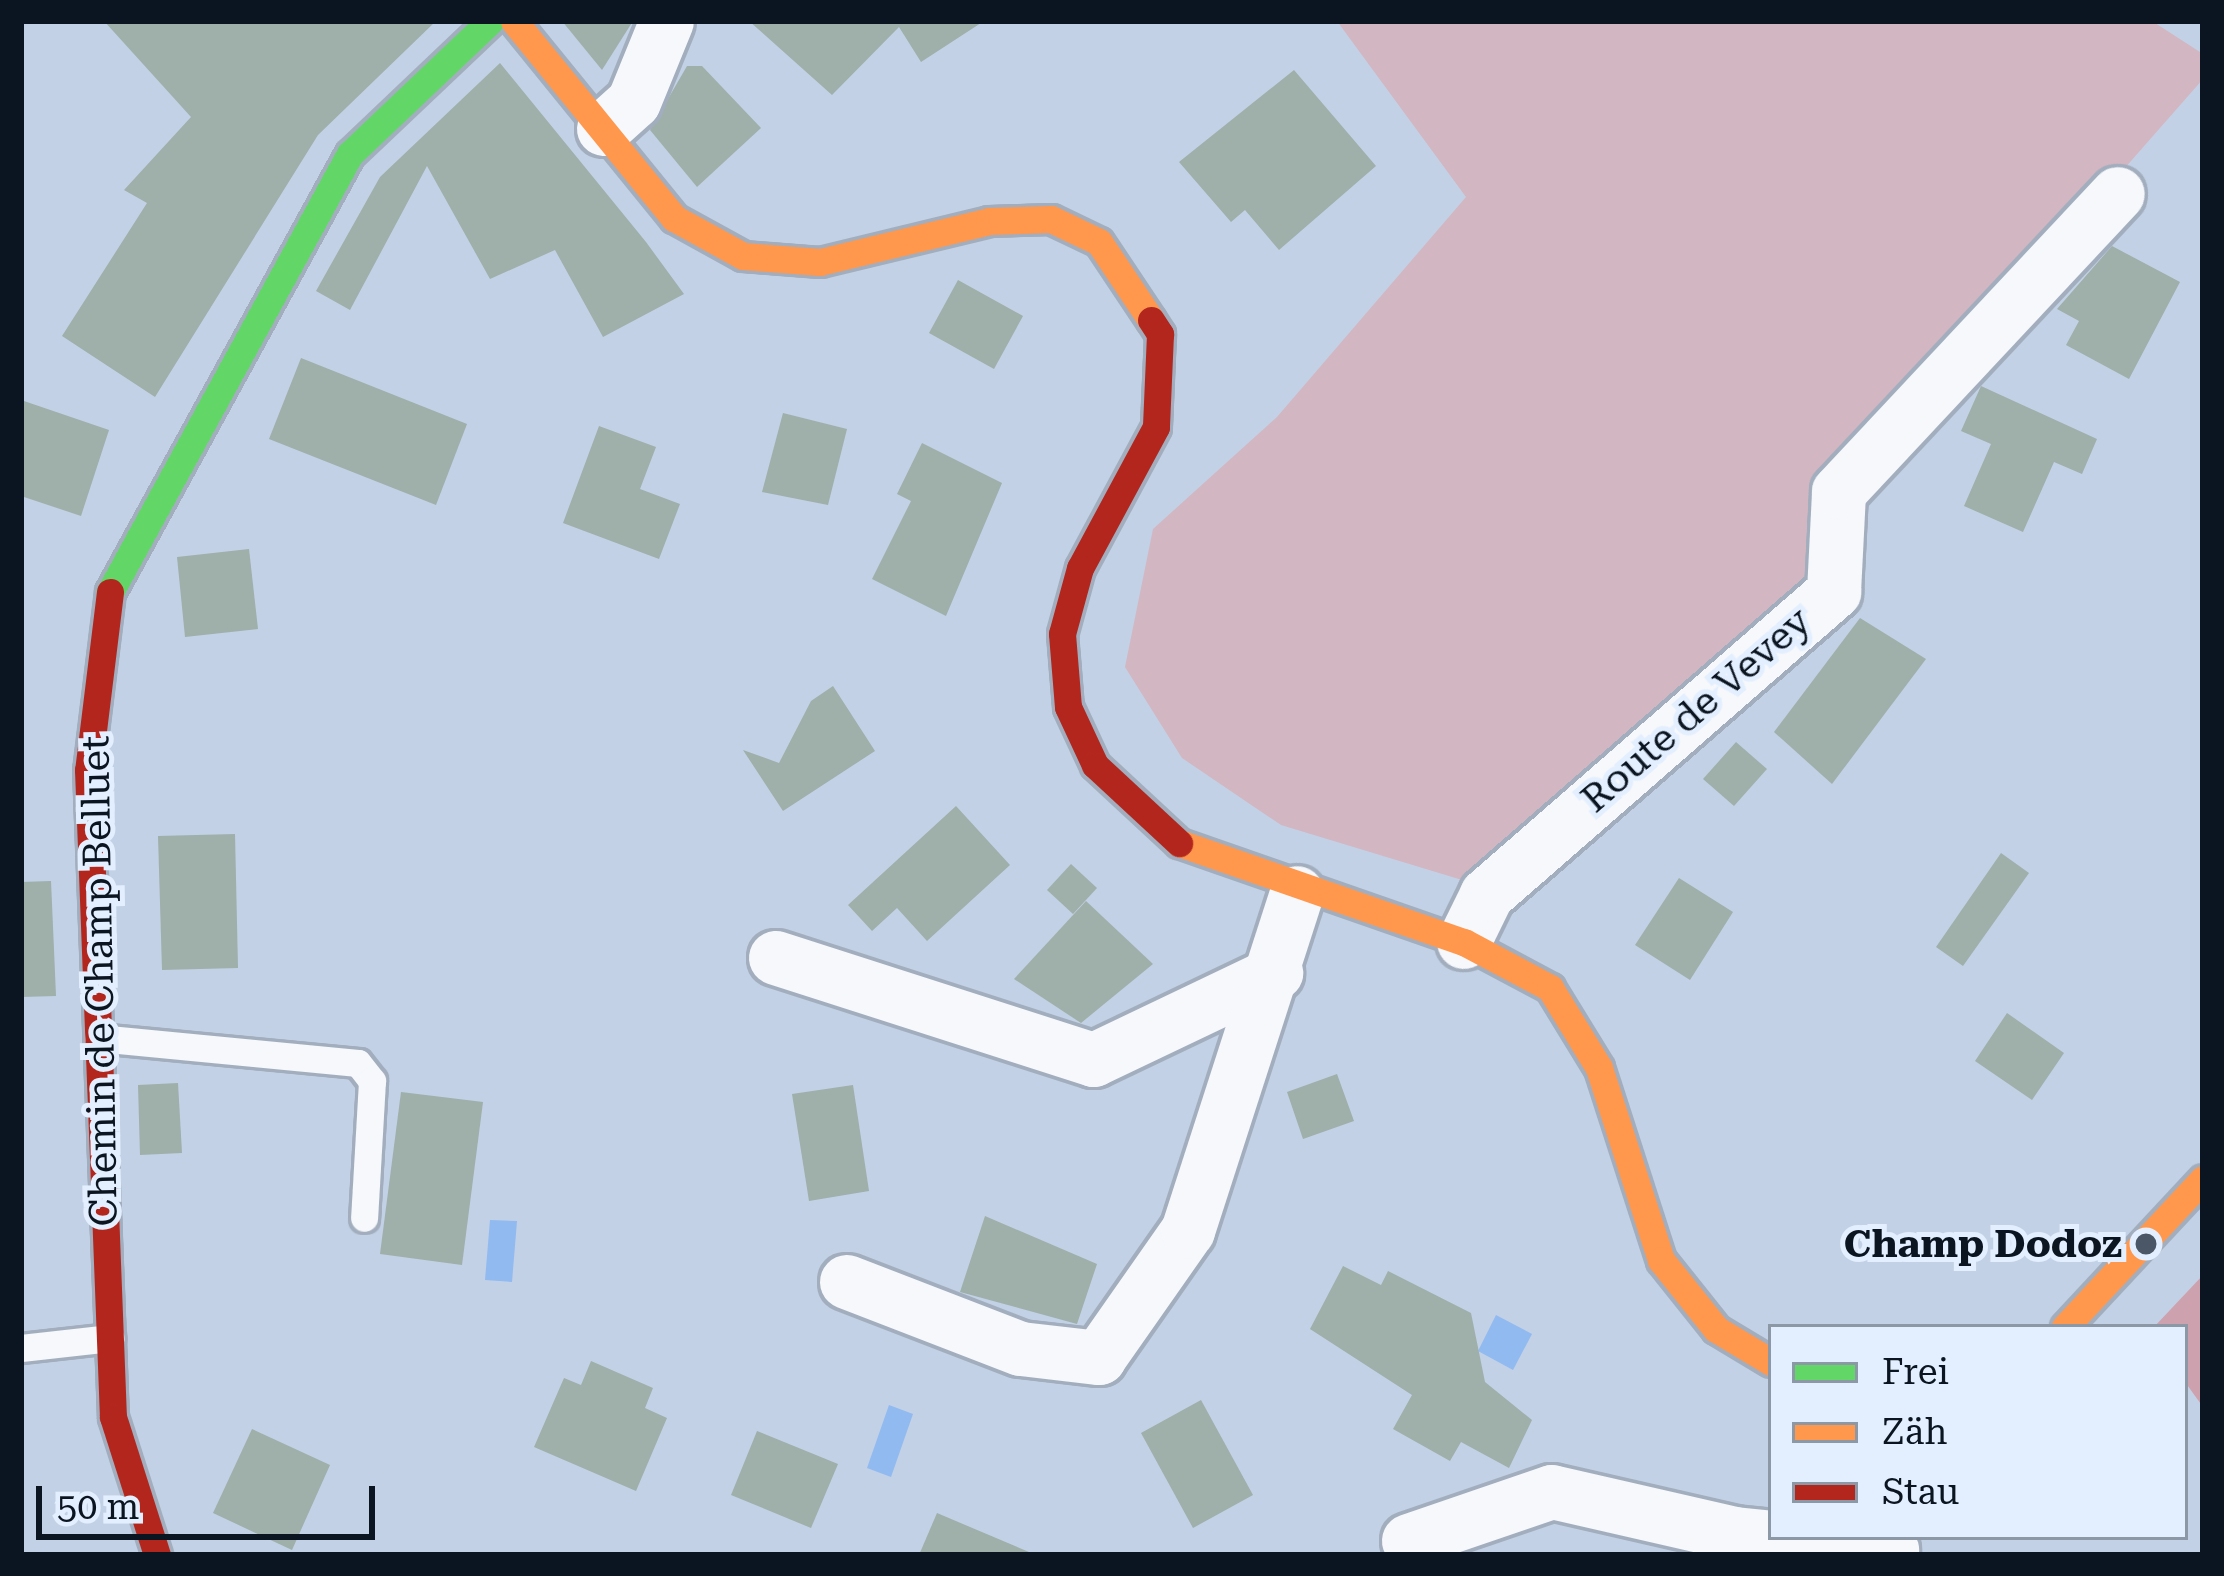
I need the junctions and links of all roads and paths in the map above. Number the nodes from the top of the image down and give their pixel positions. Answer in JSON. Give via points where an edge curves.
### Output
{"nodes":[{"id":1,"x":667,"y":21,"type":"edge"},
{"id":2,"x":521,"y":26,"type":"edge"},
{"id":3,"x":604,"y":129,"type":"junction"},
{"id":4,"x":2118,"y":194,"type":"dead end"},
{"id":5,"x":1298,"y":893,"type":"junction"},
{"id":6,"x":1464,"y":942,"type":"junction"},
{"id":7,"x":776,"y":958,"type":"dead end"},
{"id":8,"x":1276,"y":973,"type":"junction"},
{"id":9,"x":98,"y":1038,"type":"junction"},
{"id":10,"x":2203,"y":1179,"type":"edge"},
{"id":11,"x":364,"y":1218,"type":"dead end"},
{"id":12,"x":847,"y":1282,"type":"dead end"},
{"id":13,"x":2068,"y":1324,"type":"edge"},
{"id":14,"x":110,"y":1338,"type":"junction"},
{"id":15,"x":21,"y":1348,"type":"edge"},
{"id":16,"x":1768,"y":1361,"type":"edge"},
{"id":17,"x":1768,"y":1537,"type":"edge"},
{"id":18,"x":1808,"y":1540,"type":"edge"},
{"id":19,"x":1409,"y":1541,"type":"dead end"},
{"id":20,"x":1893,"y":1547,"type":"edge"},
{"id":21,"x":157,"y":1555,"type":"edge"}],
"edges":[{"from":1,"to":3,"type":"street","via":[[634,102]]},
{"from":2,"to":3,"type":"street"},
{"from":2,"to":9,"type":"street","name":"Chemin de Champ Belluet","via":[[350,154],[111,580],[88,770]]},
{"from":3,"to":5,"type":"street","via":[[674,218],[781,267],[989,221],[1051,219],[1099,242],[1160,334],[1160,384],[1156,428],[1070,597],[1068,707],[1095,765],[1136,814],[1189,850]]},
{"from":4,"to":6,"type":"street","name":"Route de Vevey","via":[[1839,492],[1834,592],[1487,896]]},
{"from":5,"to":6,"type":"street"},
{"from":5,"to":8,"type":"street"},
{"from":6,"to":16,"type":"street","via":[[1550,988],[1580,1026],[1661,1260],[1716,1329]]},
{"from":7,"to":8,"type":"street","via":[[1094,1060]]},
{"from":8,"to":12,"type":"street","via":[[1188,1231],[1099,1358],[1021,1348]]},
{"from":9,"to":11,"type":"lane","via":[[358,1063],[372,1081]]},
{"from":9,"to":14,"type":"street","name":"Chemin de Champ Belluet"},
{"from":10,"to":13,"type":"street"},
{"from":14,"to":15,"type":"lane"},
{"from":14,"to":21,"type":"street","name":"Chemin de Champ Belluet","via":[[113,1417]]},
{"from":17,"to":19,"type":"street","via":[[1552,1492]]},
{"from":18,"to":20,"type":"street"}]}
